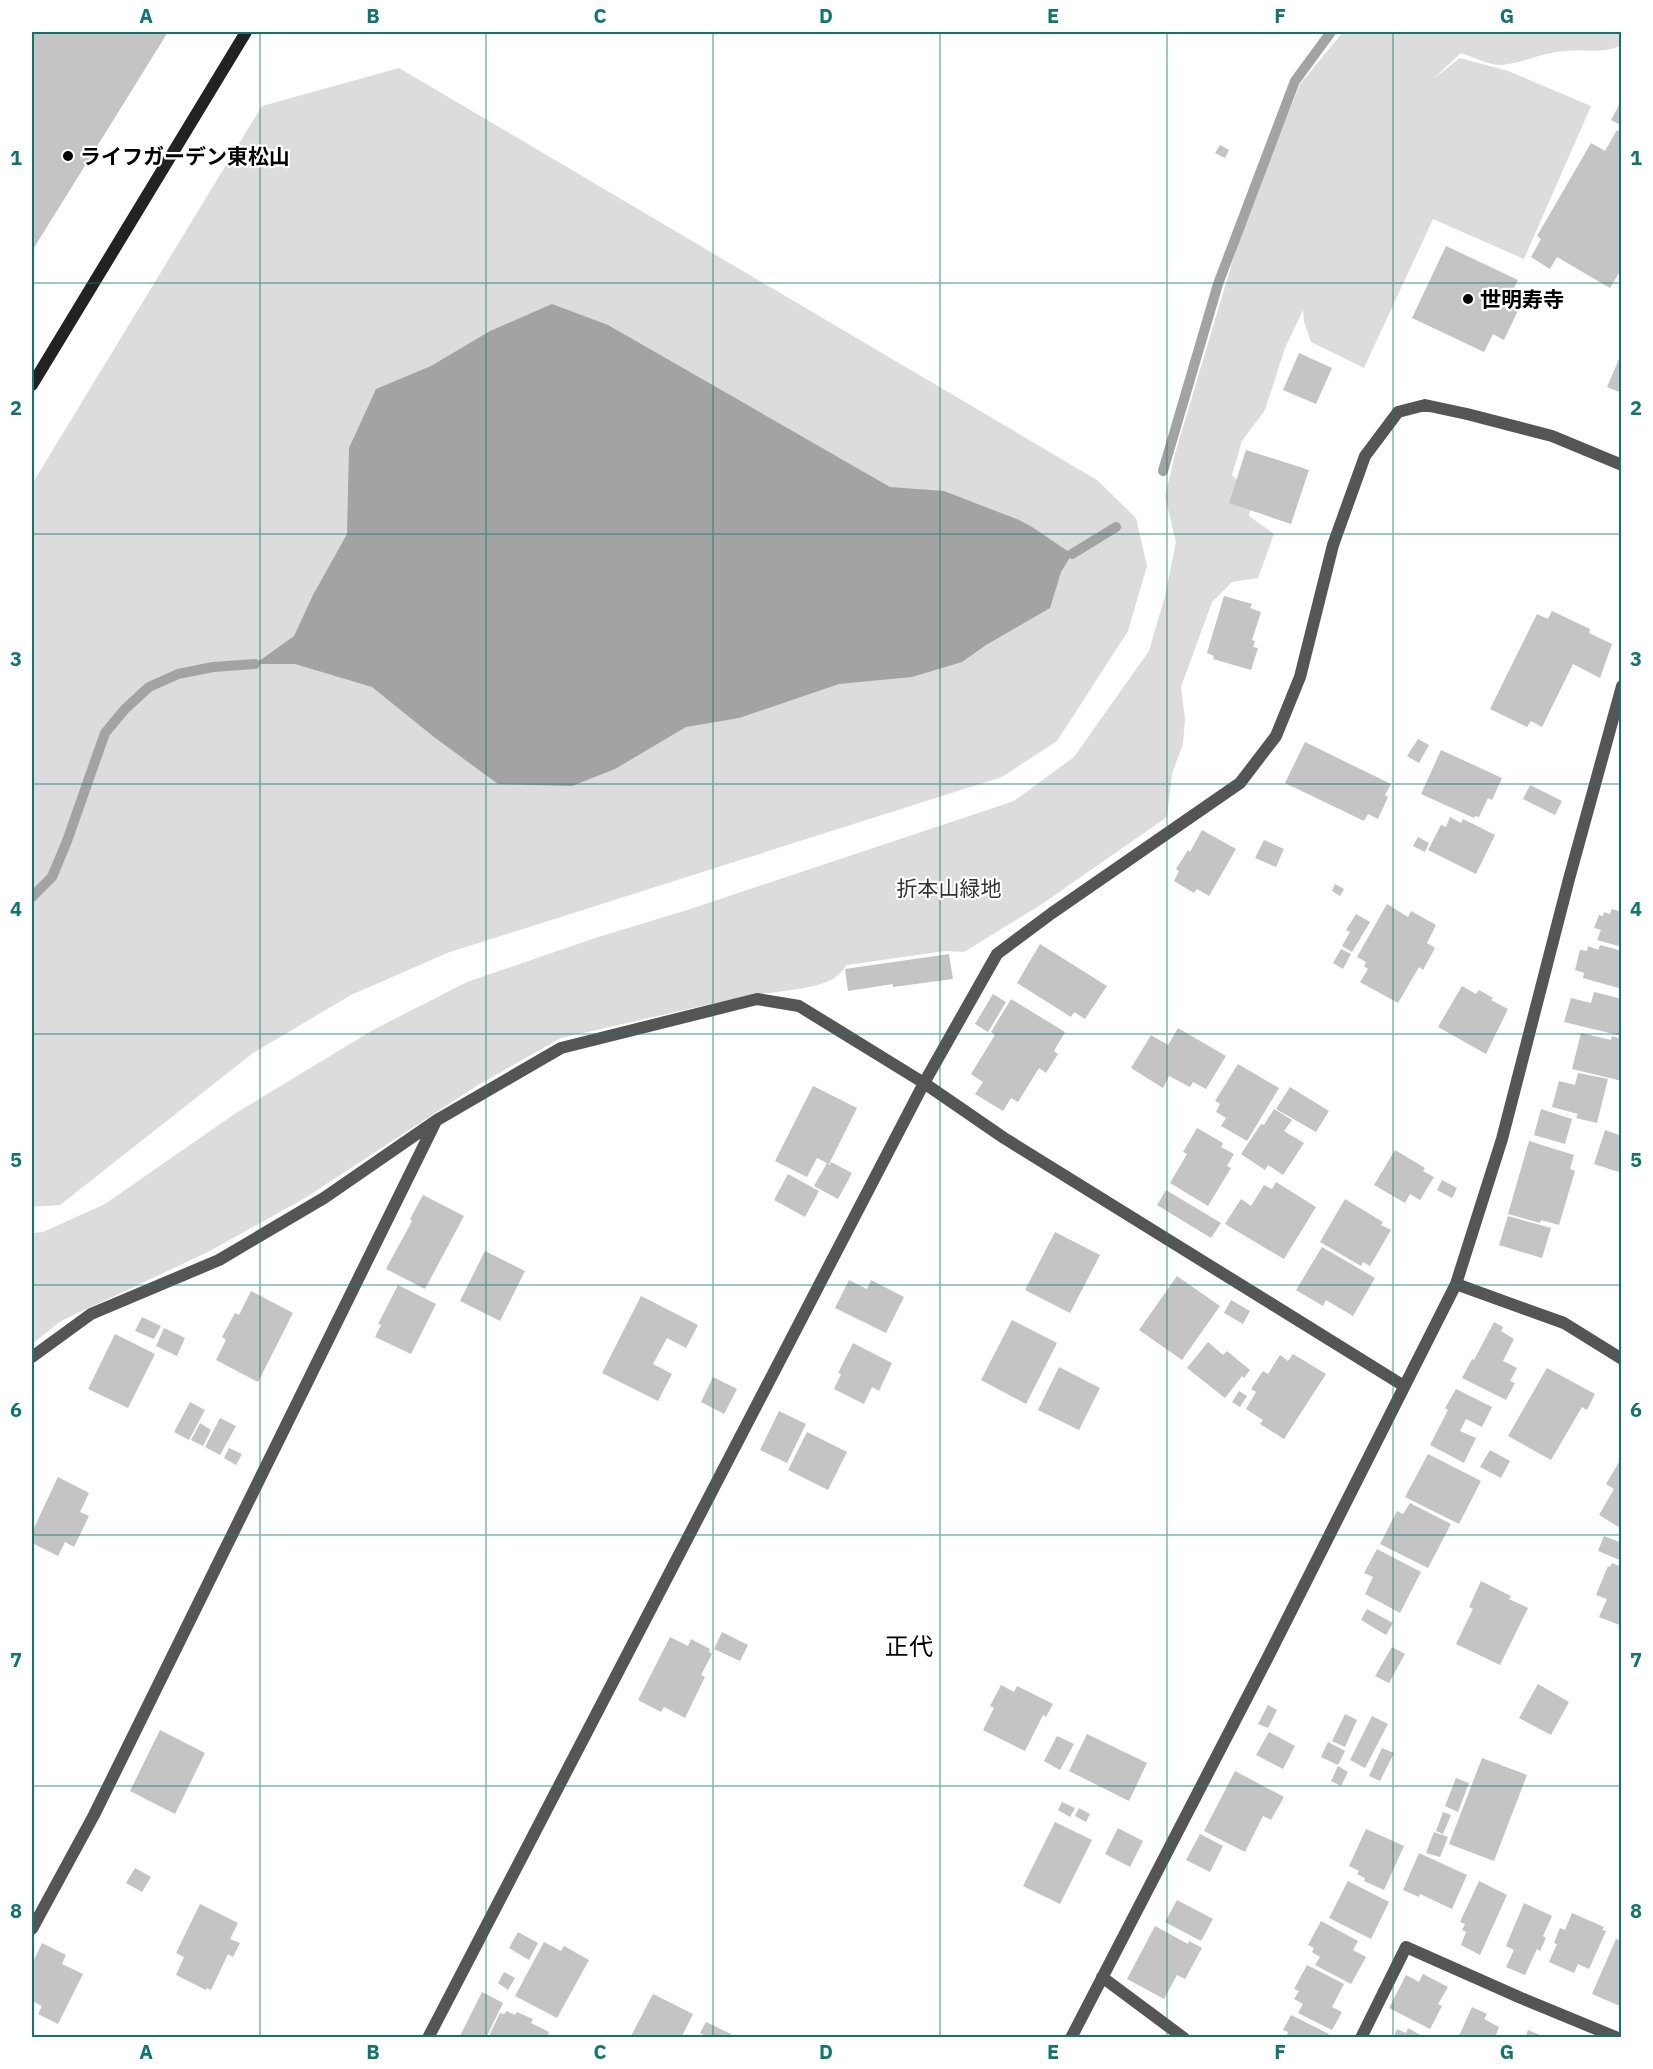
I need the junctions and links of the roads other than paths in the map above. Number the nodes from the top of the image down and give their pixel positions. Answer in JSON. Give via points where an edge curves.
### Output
{"nodes":[{"id":1,"x":246,"y":32,"type":"edge"},
{"id":2,"x":32,"y":385,"type":"edge"},
{"id":3,"x":1622,"y":465,"type":"edge"},
{"id":4,"x":1622,"y":686,"type":"edge"},
{"id":5,"x":924,"y":1083,"type":"junction"},
{"id":6,"x":437,"y":1120,"type":"junction"},
{"id":7,"x":1456,"y":1284,"type":"junction"},
{"id":8,"x":32,"y":1357,"type":"edge"},
{"id":9,"x":1622,"y":1359,"type":"edge"},
{"id":10,"x":1404,"y":1386,"type":"junction"},
{"id":11,"x":32,"y":1929,"type":"edge"},
{"id":12,"x":1102,"y":1977,"type":"junction"},
{"id":13,"x":428,"y":2037,"type":"edge"},
{"id":14,"x":1071,"y":2037,"type":"edge"},
{"id":15,"x":1184,"y":2037,"type":"edge"},
{"id":16,"x":1361,"y":2037,"type":"edge"},
{"id":17,"x":1618,"y":2037,"type":"edge"}],
"edges":[{"from":1,"to":2,"type":"main road"},
{"from":3,"to":5,"type":"street","via":[[1552,436],[1467,414],[1425,405],[1398,412],[1365,456],[1333,546],[1300,677],[1276,736],[1240,783],[997,954]]},
{"from":4,"to":7,"type":"street","via":[[1502,1139]]},
{"from":5,"to":6,"type":"street","via":[[799,1006],[757,999],[561,1048]]},
{"from":5,"to":10,"type":"street","via":[[1004,1138]]},
{"from":5,"to":13,"type":"street"},
{"from":6,"to":8,"type":"street","via":[[324,1198],[228,1254],[92,1314]]},
{"from":6,"to":11,"type":"street","via":[[94,1815]]},
{"from":7,"to":9,"type":"street","via":[[1564,1323]]},
{"from":7,"to":10,"type":"street"},
{"from":10,"to":12,"type":"street"},
{"from":12,"to":14,"type":"street"},
{"from":12,"to":15,"type":"street"},
{"from":16,"to":17,"type":"street","via":[[1406,1947]]}]}
